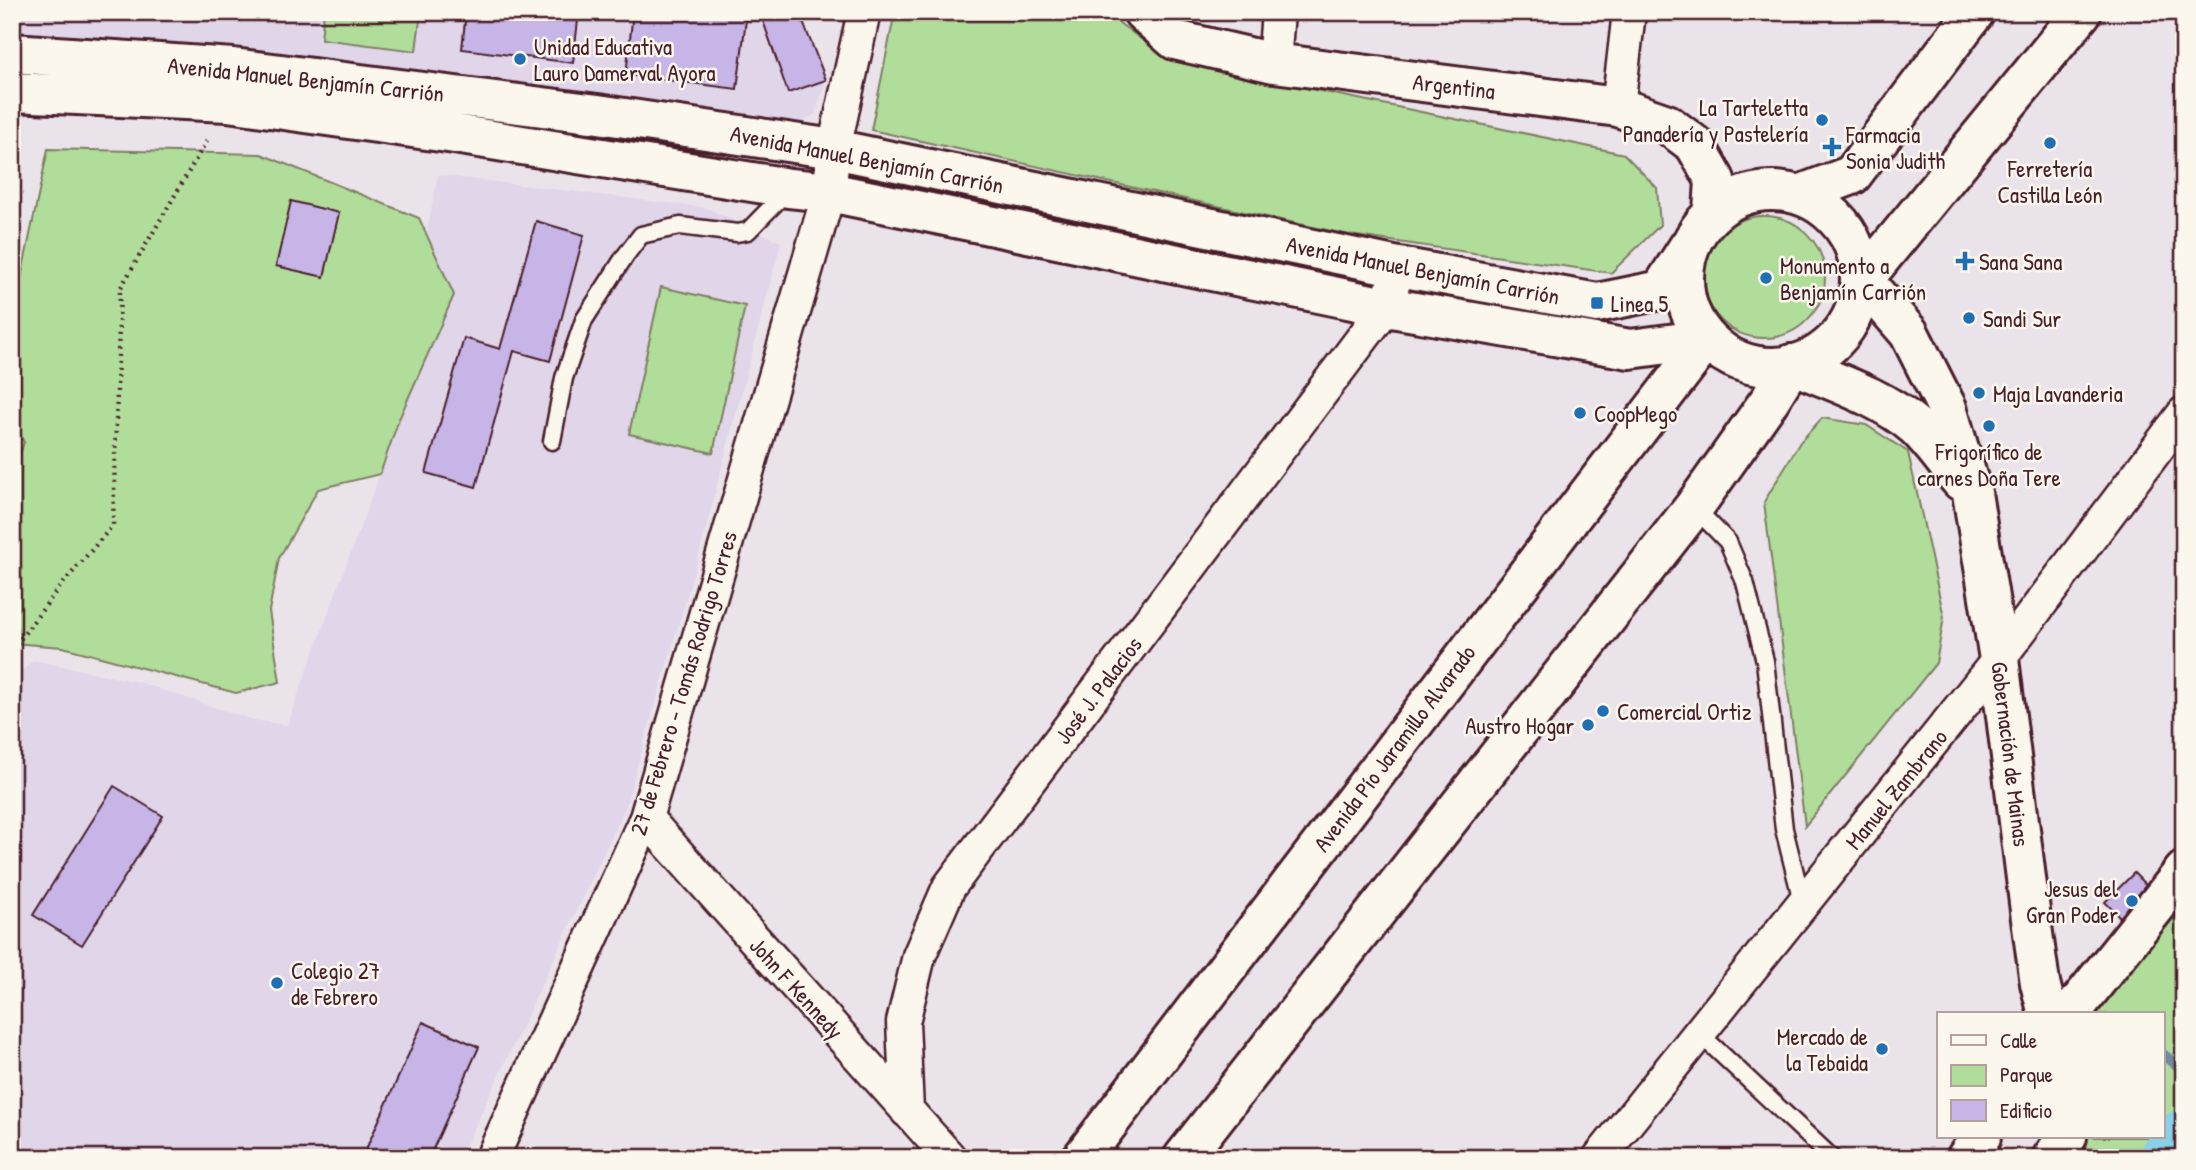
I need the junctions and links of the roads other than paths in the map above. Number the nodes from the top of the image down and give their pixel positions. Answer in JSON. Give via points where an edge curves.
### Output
{"nodes":[{"id":1,"x":864,"y":12,"type":"edge"},
{"id":2,"x":1143,"y":12,"type":"edge"},
{"id":3,"x":1278,"y":12,"type":"edge"},
{"id":4,"x":1629,"y":12,"type":"edge"},
{"id":5,"x":1976,"y":12,"type":"edge"},
{"id":6,"x":2082,"y":12,"type":"edge"},
{"id":7,"x":12,"y":53,"type":"edge"},
{"id":8,"x":1273,"y":63,"type":"junction"},
{"id":9,"x":12,"y":92,"type":"edge"},
{"id":10,"x":1618,"y":107,"type":"junction"},
{"id":11,"x":834,"y":149,"type":"junction"},
{"id":12,"x":789,"y":188,"type":"junction"},
{"id":13,"x":829,"y":192,"type":"junction"},
{"id":14,"x":1799,"y":195,"type":"junction"},
{"id":15,"x":1713,"y":212,"type":"junction"},
{"id":16,"x":1689,"y":246,"type":"junction"},
{"id":17,"x":1399,"y":267,"type":"junction"},
{"id":18,"x":1863,"y":280,"type":"junction"},
{"id":19,"x":1386,"y":307,"type":"junction"},
{"id":20,"x":1707,"y":338,"type":"junction"},
{"id":21,"x":1792,"y":364,"type":"junction"},
{"id":22,"x":2184,"y":413,"type":"edge"},
{"id":23,"x":552,"y":441,"type":"dead end"},
{"id":24,"x":1972,"y":493,"type":"junction"},
{"id":25,"x":1694,"y":507,"type":"junction"},
{"id":26,"x":1999,"y":659,"type":"junction"},
{"id":27,"x":646,"y":818,"type":"junction"},
{"id":28,"x":2184,"y":870,"type":"edge"},
{"id":29,"x":1803,"y":905,"type":"junction"},
{"id":30,"x":2047,"y":1012,"type":"edge"},
{"id":31,"x":2072,"y":1012,"type":"edge"},
{"id":32,"x":1700,"y":1034,"type":"junction"},
{"id":33,"x":907,"y":1111,"type":"junction"},
{"id":34,"x":1980,"y":1138,"type":"edge"},
{"id":35,"x":2066,"y":1138,"type":"edge"},
{"id":36,"x":492,"y":1158,"type":"edge"},
{"id":37,"x":950,"y":1158,"type":"edge"},
{"id":38,"x":1082,"y":1158,"type":"edge"},
{"id":39,"x":1183,"y":1158,"type":"edge"},
{"id":40,"x":1599,"y":1158,"type":"edge"},
{"id":41,"x":1832,"y":1158,"type":"edge"},
{"id":42,"x":1966,"y":1158,"type":"edge"},
{"id":43,"x":2052,"y":1158,"type":"edge"}],
"edges":[{"from":1,"to":11,"type":"street","name":"27 de Febrero - Tomás Rodrigo Torres"},
{"from":2,"to":8,"type":"main road","name":"Argentina","via":[[1175,40]]},
{"from":3,"to":8,"type":"street"},
{"from":4,"to":10,"type":"street"},
{"from":5,"to":14,"type":"main road","via":[[1852,175]]},
{"from":6,"to":18,"type":"main road"},
{"from":7,"to":11,"type":"main road","name":"Avenida Manuel Benjamín Carrión","via":[[233,68]]},
{"from":8,"to":10,"type":"main road","name":"Argentina"},
{"from":9,"to":12,"type":"main road","name":"Avenida Manuel Benjamín Carrión","via":[[228,102]]},
{"from":10,"to":15,"type":"main road","name":"Argentina","via":[[1667,124],[1695,145],[1715,180]]},
{"from":11,"to":13,"type":"street","name":"27 de Febrero - Tomás Rodrigo Torres"},
{"from":11,"to":17,"type":"main road","name":"Avenida Manuel Benjamín Carrión"},
{"from":12,"to":13,"type":"main road","name":"Avenida Manuel Benjamín Carrión"},
{"from":12,"to":23,"type":"lane","via":[[748,231],[680,226],[641,235],[584,320],[564,378]]},
{"from":13,"to":19,"type":"main road","name":"Avenida Manuel Benjamín Carrión"},
{"from":13,"to":27,"type":"street","name":"27 de Febrero - Tomás Rodrigo Torres"},
{"from":14,"to":15,"type":"main road","via":[[1753,192]]},
{"from":14,"to":18,"type":"main road","via":[[1842,227],[1858,254]]},
{"from":15,"to":16,"type":"main road"},
{"from":16,"to":17,"type":"main road","name":"Avenida Manuel Benjamín Carrión","via":[[1661,290],[1597,303]]},
{"from":16,"to":20,"type":"main road","via":[[1684,265],[1686,305]]},
{"from":17,"to":19,"type":"street","name":"José J. Palacios"},
{"from":18,"to":21,"type":"main road","via":[[1861,301],[1834,341],[1815,356]]},
{"from":18,"to":24,"type":"main road","name":"Gobernación de Mainas","via":[[1909,332],[1947,408]]},
{"from":19,"to":20,"type":"main road","name":"Avenida Manuel Benjamín Carrión","via":[[1630,349]]},
{"from":19,"to":33,"type":"street","name":"José J. Palacios","via":[[949,887],[919,956],[903,1022]]},
{"from":20,"to":21,"type":"main road","via":[[1731,357],[1761,366]]},
{"from":20,"to":38,"type":"main road","name":"Avenida Pío Jaramillo Alvarado"},
{"from":21,"to":24,"type":"main road","via":[[1896,412],[1917,428]]},
{"from":21,"to":25,"type":"main road"},
{"from":22,"to":26,"type":"street","name":"Manuel Zambrano"},
{"from":24,"to":26,"type":"main road","name":"Gobernación de Mainas"},
{"from":25,"to":29,"type":"lane","via":[[1728,542],[1745,582],[1765,661],[1784,830]]},
{"from":25,"to":39,"type":"main road"},
{"from":26,"to":29,"type":"street","name":"Manuel Zambrano"},
{"from":26,"to":30,"type":"main road","name":"Gobernación de Mainas","via":[[2031,919]]},
{"from":27,"to":33,"type":"street","name":"John F Kennedy"},
{"from":27,"to":36,"type":"street","name":"27 de Febrero - Tomás Rodrigo Torres"},
{"from":28,"to":31,"type":"main road"},
{"from":29,"to":32,"type":"street","name":"Manuel Zambrano"},
{"from":32,"to":40,"type":"street","name":"Manuel Zambrano"},
{"from":32,"to":41,"type":"lane"},
{"from":33,"to":37,"type":"street","name":"John F Kennedy"},
{"from":34,"to":42,"type":"main road"},
{"from":35,"to":43,"type":"main road"}]}
